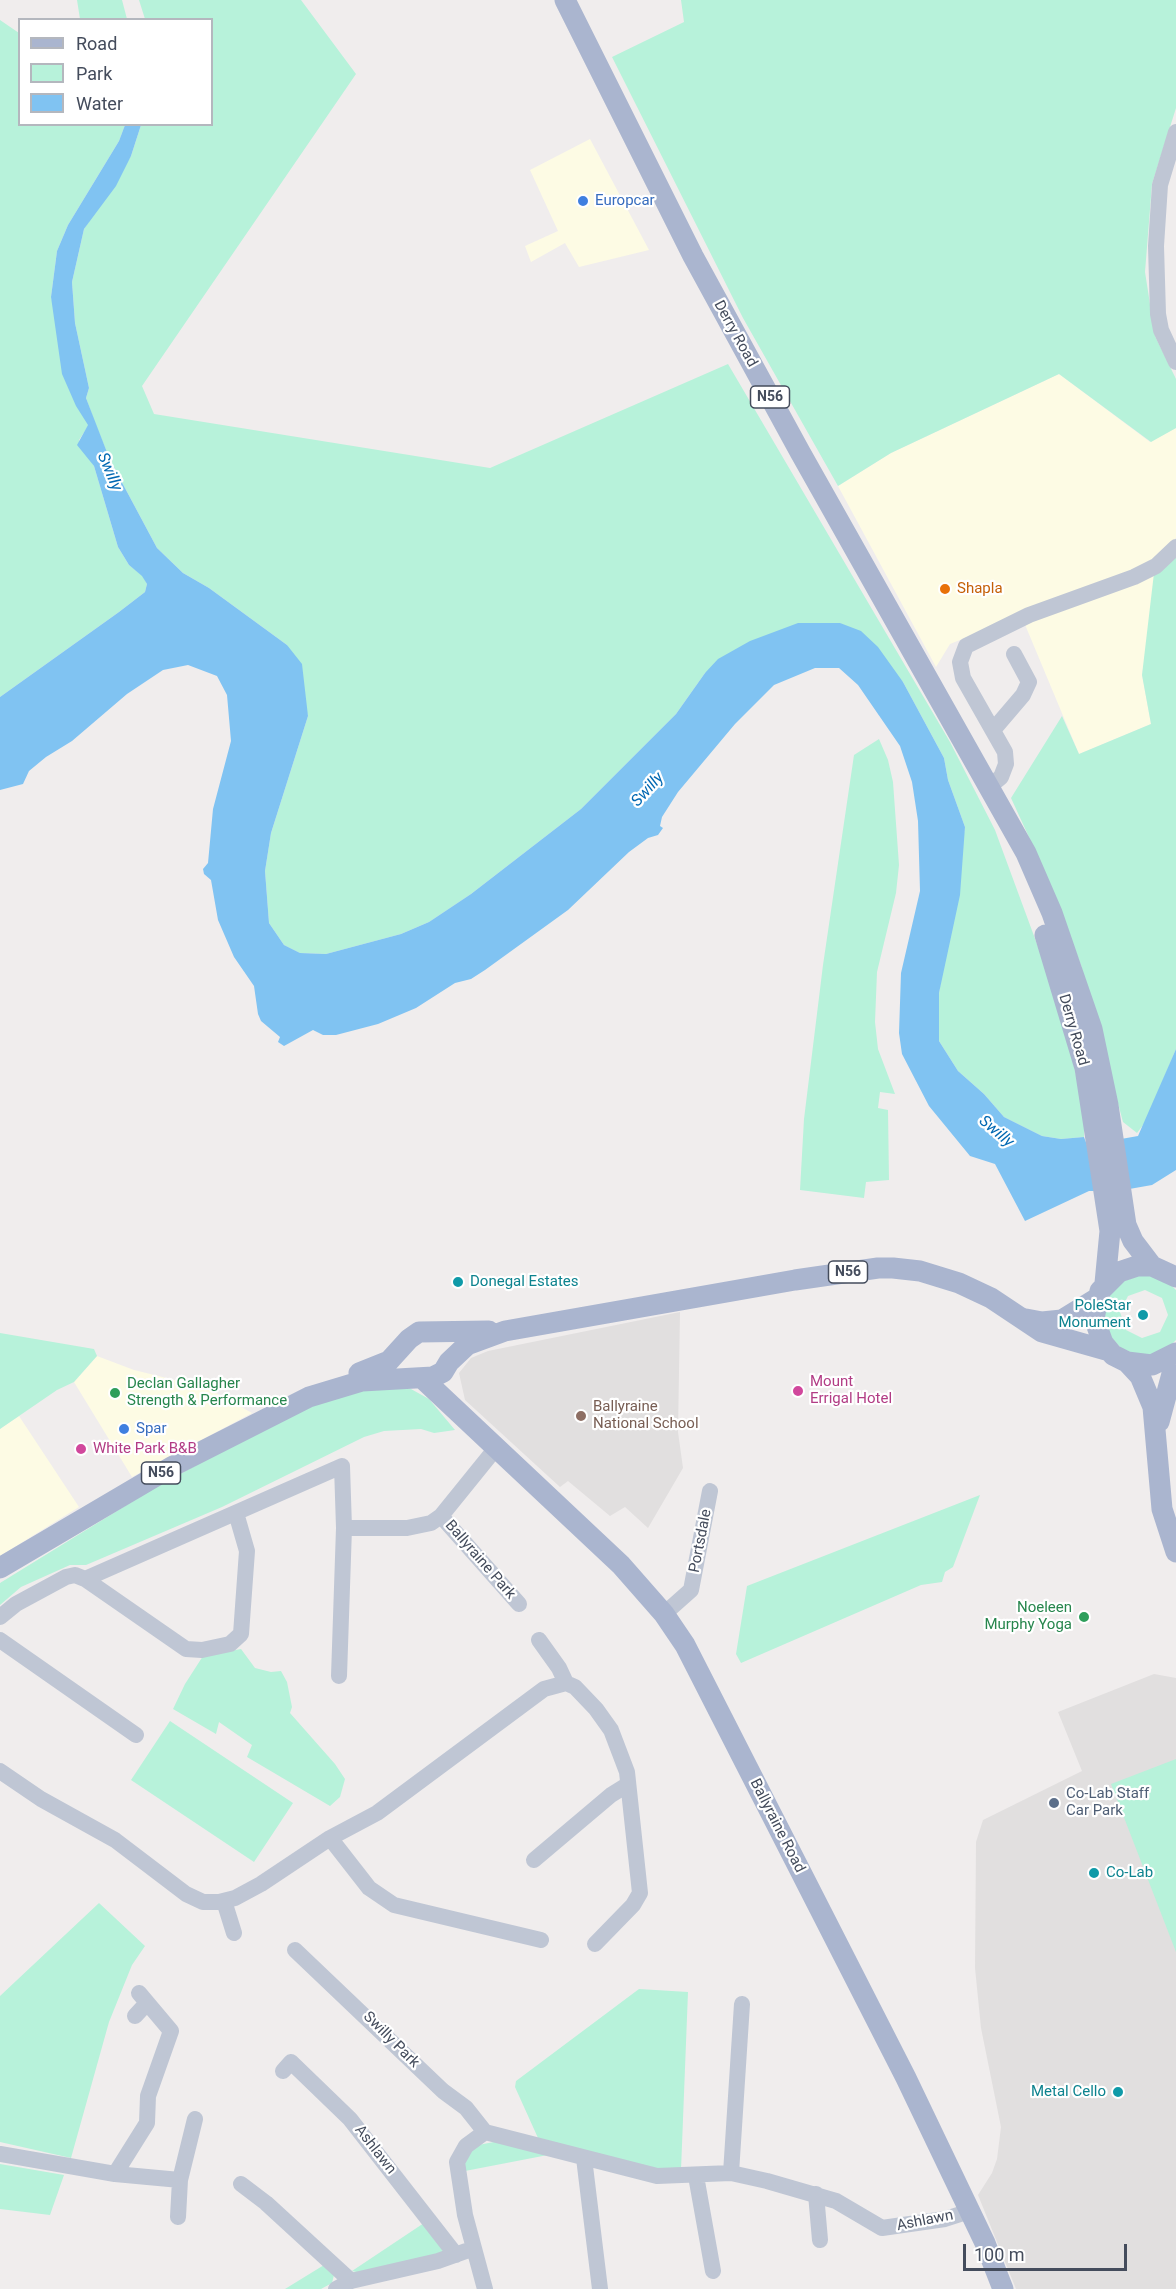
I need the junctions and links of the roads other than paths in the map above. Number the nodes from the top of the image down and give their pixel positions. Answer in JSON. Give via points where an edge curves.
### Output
{"nodes":[{"id":1,"x":565,"y":0,"type":"edge"},
{"id":2,"x":1176,"y":132,"type":"edge"},
{"id":3,"x":1176,"y":362,"type":"edge"},
{"id":4,"x":1176,"y":546,"type":"edge"},
{"id":5,"x":1014,"y":654,"type":"dead end"},
{"id":6,"x":993,"y":729,"type":"junction"},
{"id":7,"x":988,"y":788,"type":"junction"},
{"id":8,"x":1114,"y":1199,"type":"junction"},
{"id":9,"x":1168,"y":1272,"type":"edge"},
{"id":10,"x":1101,"y":1291,"type":"junction"},
{"id":11,"x":1023,"y":1318,"type":"junction"},
{"id":12,"x":505,"y":1331,"type":"junction"},
{"id":13,"x":432,"y":1332,"type":"junction"},
{"id":14,"x":404,"y":1347,"type":"junction"},
{"id":15,"x":1176,"y":1353,"type":"edge"},
{"id":16,"x":1118,"y":1357,"type":"junction"},
{"id":17,"x":1176,"y":1359,"type":"edge"},
{"id":18,"x":448,"y":1365,"type":"junction"},
{"id":19,"x":421,"y":1378,"type":"junction"},
{"id":20,"x":327,"y":1390,"type":"junction"},
{"id":21,"x":468,"y":1420,"type":"junction"},
{"id":22,"x":1157,"y":1431,"type":"junction"},
{"id":23,"x":496,"y":1448,"type":"junction"},
{"id":24,"x":710,"y":1491,"type":"dead end"},
{"id":25,"x":236,"y":1513,"type":"junction"},
{"id":26,"x":441,"y":1516,"type":"junction"},
{"id":27,"x":344,"y":1528,"type":"junction"},
{"id":28,"x":1176,"y":1552,"type":"edge"},
{"id":29,"x":0,"y":1568,"type":"edge"},
{"id":30,"x":85,"y":1579,"type":"junction"},
{"id":31,"x":519,"y":1604,"type":"dead end"},
{"id":32,"x":664,"y":1614,"type":"junction"},
{"id":33,"x":0,"y":1617,"type":"edge"},
{"id":34,"x":0,"y":1640,"type":"edge"},
{"id":35,"x":539,"y":1640,"type":"dead end"},
{"id":36,"x":339,"y":1676,"type":"dead end"},
{"id":37,"x":566,"y":1683,"type":"junction"},
{"id":38,"x":136,"y":1735,"type":"dead end"},
{"id":39,"x":0,"y":1771,"type":"edge"},
{"id":40,"x":627,"y":1785,"type":"junction"},
{"id":41,"x":330,"y":1838,"type":"junction"},
{"id":42,"x":534,"y":1860,"type":"dead end"},
{"id":43,"x":224,"y":1901,"type":"junction"},
{"id":44,"x":234,"y":1933,"type":"dead end"},
{"id":45,"x":540,"y":1940,"type":"dead end"},
{"id":46,"x":595,"y":1944,"type":"dead end"},
{"id":47,"x":295,"y":1950,"type":"dead end"},
{"id":48,"x":742,"y":2004,"type":"dead end"},
{"id":49,"x":135,"y":2016,"type":"dead end"},
{"id":50,"x":283,"y":2071,"type":"dead end"},
{"id":51,"x":189,"y":2123,"type":"dead end"},
{"id":52,"x":485,"y":2132,"type":"junction"},
{"id":53,"x":0,"y":2154,"type":"edge"},
{"id":54,"x":584,"y":2158,"type":"junction"},
{"id":55,"x":115,"y":2174,"type":"junction"},
{"id":56,"x":730,"y":2174,"type":"junction"},
{"id":57,"x":696,"y":2176,"type":"junction"},
{"id":58,"x":180,"y":2180,"type":"junction"},
{"id":59,"x":241,"y":2184,"type":"dead end"},
{"id":60,"x":816,"y":2194,"type":"junction"},
{"id":61,"x":970,"y":2211,"type":"junction"},
{"id":62,"x":178,"y":2217,"type":"dead end"},
{"id":63,"x":820,"y":2240,"type":"dead end"},
{"id":64,"x":475,"y":2247,"type":"junction"},
{"id":65,"x":456,"y":2255,"type":"junction"},
{"id":66,"x":713,"y":2271,"type":"dead end"},
{"id":67,"x":344,"y":2285,"type":"edge"},
{"id":68,"x":485,"y":2289,"type":"edge"},
{"id":69,"x":600,"y":2289,"type":"edge"},
{"id":70,"x":1003,"y":2289,"type":"edge"}],
"edges":[{"from":1,"to":7,"type":"main road","name":"Derry Road","number":"N56","via":[[693,256]]},
{"from":2,"to":3,"type":"street","via":[[1160,185],[1156,246],[1158,314]]},
{"from":4,"to":6,"type":"street","via":[[1156,566],[1134,577],[1029,615],[966,646],[960,662],[963,678]]},
{"from":5,"to":6,"type":"street","via":[[1029,682],[1023,695]]},
{"from":6,"to":7,"type":"street","via":[[1005,752],[1006,764],[1001,777]]},
{"from":7,"to":8,"type":"main road","name":"Derry Road","number":"N56","via":[[1058,976],[1102,1120]]},
{"from":8,"to":9,"type":"main road","name":"Derry Road","number":"N56","via":[[1130,1236]]},
{"from":8,"to":10,"type":"main road","name":"Derry Road","number":"N56"},
{"from":9,"to":10,"type":"main road","number":"N56","via":[[1127,1268]]},
{"from":10,"to":11,"type":"main road","number":"N56","via":[[1062,1320],[1042,1322]]},
{"from":10,"to":16,"type":"main road","number":"N56","via":[[1095,1326]]},
{"from":11,"to":12,"type":"main road","number":"N56","via":[[946,1278],[908,1269],[878,1268]]},
{"from":11,"to":16,"type":"main road","number":"N56","via":[[1049,1335]]},
{"from":12,"to":13,"type":"main road","number":"N56"},
{"from":12,"to":18,"type":"main road","number":"N56","via":[[467,1345]]},
{"from":13,"to":14,"type":"main road","number":"N56","via":[[414,1334]]},
{"from":13,"to":18,"type":"main road","via":[[448,1344]]},
{"from":14,"to":19,"type":"main road","via":[[406,1366]]},
{"from":14,"to":20,"type":"main road","number":"N56","via":[[388,1361],[345,1378]]},
{"from":15,"to":16,"type":"main road","number":"N56","via":[[1152,1365]]},
{"from":16,"to":22,"type":"main road","via":[[1136,1370],[1146,1388]]},
{"from":17,"to":22,"type":"main road"},
{"from":18,"to":19,"type":"main road","number":"N56","via":[[436,1377]]},
{"from":18,"to":21,"type":"main road","via":[[453,1389]]},
{"from":19,"to":20,"type":"main road","number":"N56","via":[[377,1379]]},
{"from":19,"to":21,"type":"main road","name":"Ballyraine Road"},
{"from":20,"to":29,"type":"main road","number":"N56","via":[[173,1466]]},
{"from":21,"to":23,"type":"main road","name":"Ballyraine Road"},
{"from":22,"to":28,"type":"main road","via":[[1162,1509]]},
{"from":23,"to":26,"type":"street","name":"Ballyraine Park"},
{"from":23,"to":32,"type":"main road","name":"Ballyraine Road","via":[[621,1565]]},
{"from":24,"to":32,"type":"street","name":"Portsdale","via":[[691,1590]]},
{"from":25,"to":27,"type":"street","via":[[342,1466]]},
{"from":25,"to":30,"type":"street"},
{"from":25,"to":30,"type":"street","via":[[248,1551],[241,1634],[230,1644],[186,1649]]},
{"from":26,"to":27,"type":"street","name":"Ballyraine Park","via":[[420,1526]]},
{"from":26,"to":31,"type":"street","name":"Ballyraine Park"},
{"from":27,"to":36,"type":"street"},
{"from":30,"to":33,"type":"street","via":[[66,1577]]},
{"from":32,"to":61,"type":"main road","name":"Ballyraine Road","via":[[705,1682]]},
{"from":34,"to":38,"type":"street"},
{"from":35,"to":37,"type":"street"},
{"from":37,"to":40,"type":"street","via":[[596,1708],[611,1730],[621,1751]]},
{"from":37,"to":41,"type":"street","via":[[544,1689],[395,1802]]},
{"from":39,"to":43,"type":"street","via":[[115,1840],[186,1894],[203,1902]]},
{"from":40,"to":42,"type":"street"},
{"from":40,"to":46,"type":"street","via":[[640,1893]]},
{"from":41,"to":43,"type":"street","via":[[261,1884]]},
{"from":41,"to":45,"type":"street","via":[[369,1888],[394,1905]]},
{"from":43,"to":44,"type":"street"},
{"from":47,"to":52,"type":"street","name":"Swilly Park","via":[[443,2091],[466,2108]]},
{"from":48,"to":56,"type":"street"},
{"from":49,"to":55,"type":"street","via":[[143,1999],[171,2031],[148,2096],[147,2123]]},
{"from":50,"to":65,"type":"street","name":"Ashlawn","via":[[291,2062],[350,2119]]},
{"from":51,"to":58,"type":"street"},
{"from":52,"to":54,"type":"street","name":"Ashlawn"},
{"from":52,"to":64,"type":"street","via":[[466,2146],[457,2162],[465,2215]]},
{"from":53,"to":55,"type":"street"},
{"from":54,"to":57,"type":"street","name":"Ashlawn","via":[[657,2176]]},
{"from":54,"to":69,"type":"street"},
{"from":55,"to":58,"type":"street"},
{"from":56,"to":57,"type":"street","name":"Ashlawn"},
{"from":56,"to":60,"type":"street","name":"Ashlawn"},
{"from":57,"to":66,"type":"street"},
{"from":58,"to":62,"type":"street"},
{"from":59,"to":67,"type":"street","via":[[266,2203]]},
{"from":60,"to":61,"type":"street","name":"Ashlawn","via":[[853,2209],[882,2228],[945,2219]]},
{"from":60,"to":63,"type":"street"},
{"from":61,"to":70,"type":"main road","name":"Ballyraine Road"},
{"from":64,"to":65,"type":"street"},
{"from":64,"to":68,"type":"street"},
{"from":65,"to":67,"type":"street"}]}
